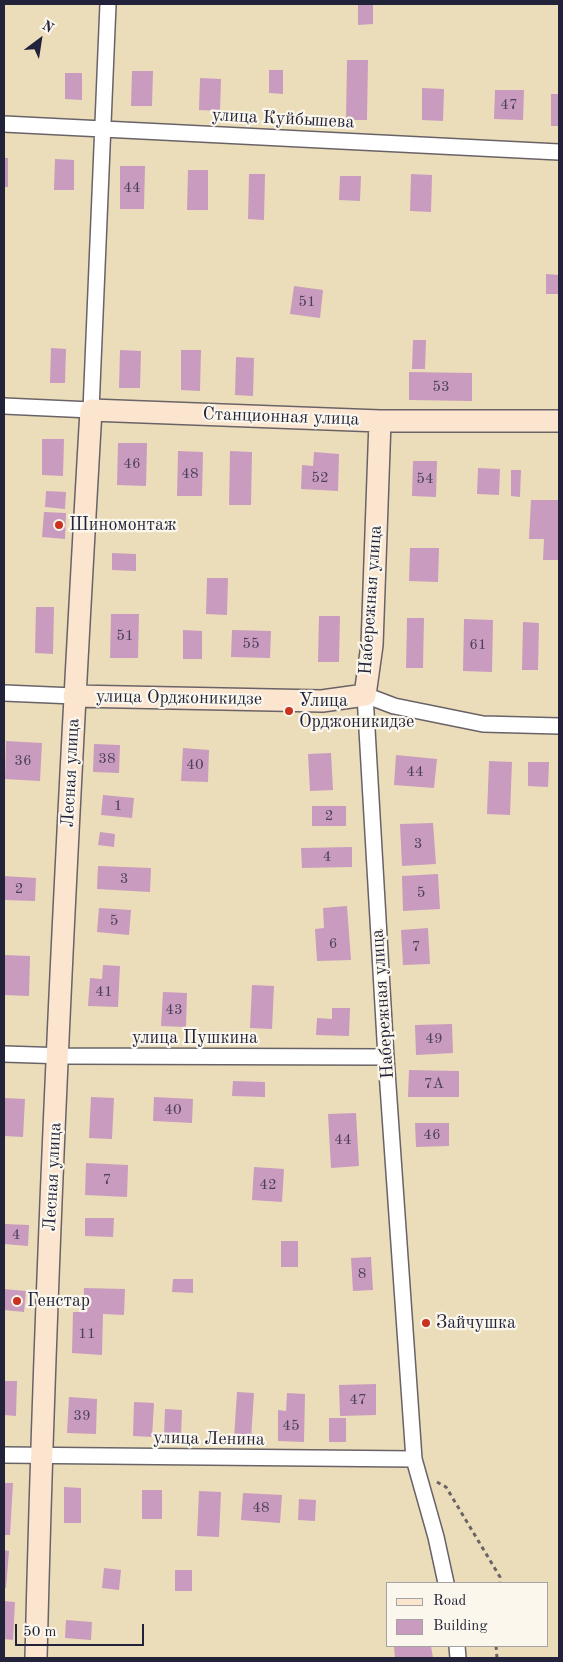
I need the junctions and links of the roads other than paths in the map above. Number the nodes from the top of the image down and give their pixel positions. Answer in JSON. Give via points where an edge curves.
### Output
{"nodes":[{"id":1,"x":108,"y":4,"type":"edge"},
{"id":2,"x":4,"y":124,"type":"edge"},
{"id":3,"x":102,"y":128,"type":"junction"},
{"id":4,"x":559,"y":152,"type":"edge"},
{"id":5,"x":4,"y":406,"type":"edge"},
{"id":6,"x":91,"y":410,"type":"junction"},
{"id":7,"x":380,"y":421,"type":"junction"},
{"id":8,"x":559,"y":421,"type":"edge"},
{"id":9,"x":4,"y":692,"type":"edge"},
{"id":10,"x":365,"y":695,"type":"junction"},
{"id":11,"x":74,"y":696,"type":"junction"},
{"id":12,"x":559,"y":726,"type":"edge"},
{"id":13,"x":4,"y":1054,"type":"edge"},
{"id":14,"x":58,"y":1056,"type":"junction"},
{"id":15,"x":386,"y":1057,"type":"junction"},
{"id":16,"x":4,"y":1454,"type":"edge"},
{"id":17,"x":41,"y":1456,"type":"junction"},
{"id":18,"x":415,"y":1464,"type":"junction"},
{"id":19,"x":446,"y":1582,"type":"edge"},
{"id":20,"x":36,"y":1658,"type":"edge"}],
"edges":[{"from":1,"to":3,"type":"street"},
{"from":2,"to":3,"type":"street","name":"улица Куйбышева"},
{"from":3,"to":4,"type":"street","name":"улица Куйбышева"},
{"from":3,"to":6,"type":"street"},
{"from":5,"to":6,"type":"street","name":"Станционная улица"},
{"from":6,"to":7,"type":"main road","name":"Станционная улица"},
{"from":6,"to":11,"type":"main road","name":"Лесная улица"},
{"from":7,"to":8,"type":"main road","name":"Станционная улица"},
{"from":7,"to":10,"type":"main road","name":"Набережная улица","via":[[372,645]]},
{"from":9,"to":11,"type":"street","name":"улица Орджоникидзе"},
{"from":10,"to":11,"type":"main road","name":"улица Орджоникидзе","via":[[322,701]]},
{"from":10,"to":12,"type":"street","name":"улица Орджоникидзе","via":[[394,706],[483,724]]},
{"from":10,"to":15,"type":"street","name":"Набережная улица"},
{"from":11,"to":14,"type":"main road","name":"Лесная улица"},
{"from":13,"to":14,"type":"street","name":"улица Пушкина"},
{"from":14,"to":15,"type":"street","name":"улица Пушкина"},
{"from":14,"to":17,"type":"main road","name":"Лесная улица"},
{"from":15,"to":18,"type":"street","name":"Набережная улица"},
{"from":16,"to":17,"type":"street","name":"улица Ленина"},
{"from":17,"to":18,"type":"street","name":"улица Ленина"},
{"from":17,"to":20,"type":"main road","name":"Лесная улица"},
{"from":18,"to":19,"type":"street","name":"Набережная улица"}]}
